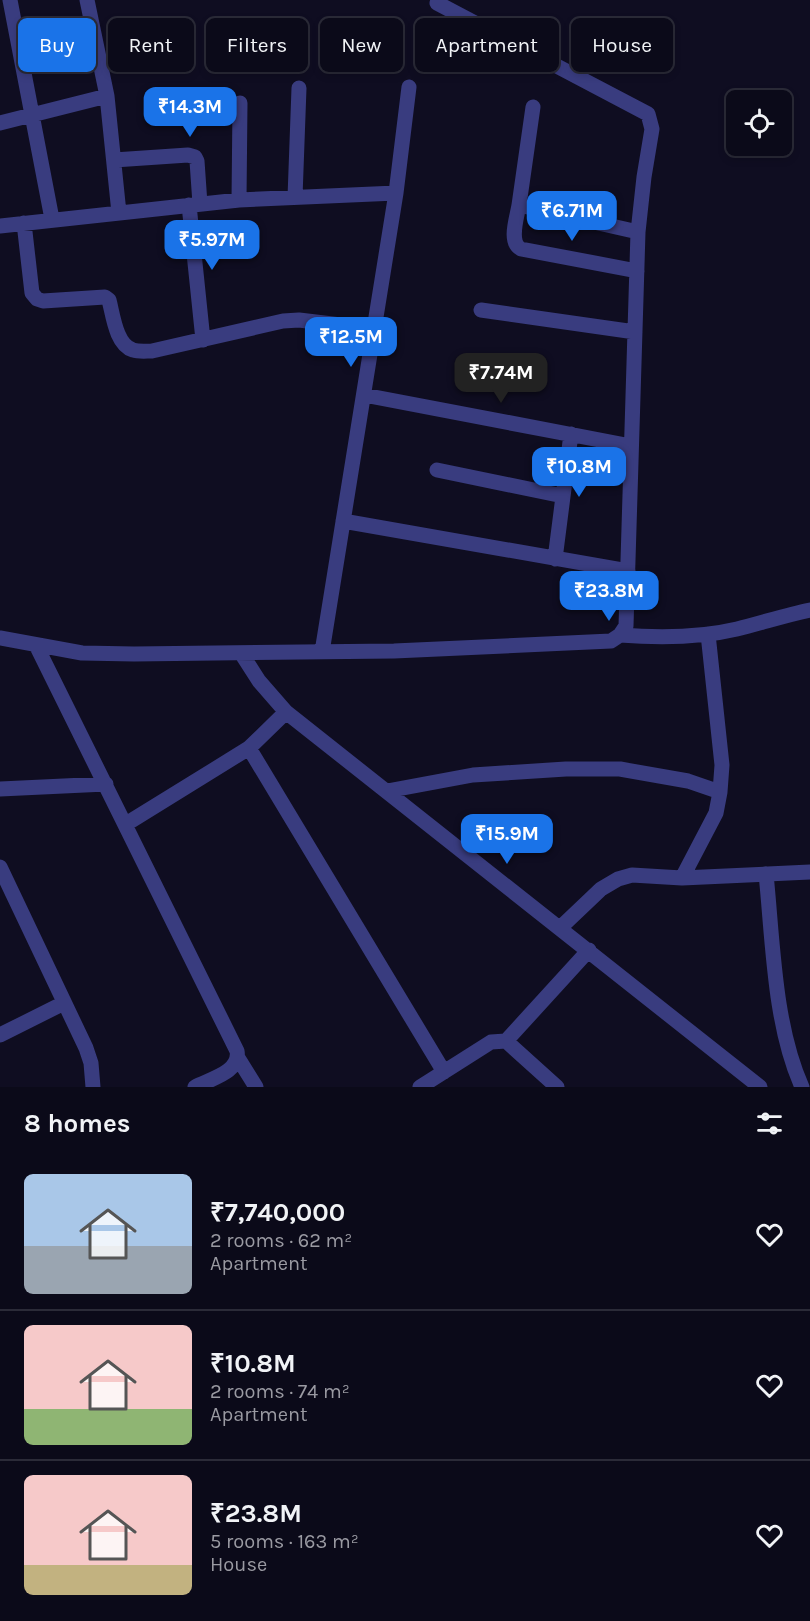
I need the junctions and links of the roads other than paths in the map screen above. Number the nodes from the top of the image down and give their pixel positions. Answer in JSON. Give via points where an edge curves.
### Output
{"nodes":[{"id":1,"x":10,"y":0,"type":"edge"},
{"id":2,"x":87,"y":0,"type":"edge"},
{"id":3,"x":437,"y":3,"type":"dead end"},
{"id":4,"x":409,"y":87,"type":"dead end"},
{"id":5,"x":299,"y":88,"type":"dead end"},
{"id":6,"x":107,"y":96,"type":"junction"},
{"id":7,"x":240,"y":103,"type":"dead end"},
{"id":8,"x":533,"y":107,"type":"dead end"},
{"id":9,"x":32,"y":115,"type":"junction"},
{"id":10,"x":0,"y":123,"type":"edge"},
{"id":11,"x":114,"y":160,"type":"junction"},
{"id":12,"x":396,"y":193,"type":"junction"},
{"id":13,"x":295,"y":197,"type":"junction"},
{"id":14,"x":239,"y":200,"type":"junction"},
{"id":15,"x":194,"y":205,"type":"junction"},
{"id":16,"x":519,"y":205,"type":"junction"},
{"id":17,"x":119,"y":213,"type":"junction"},
{"id":18,"x":52,"y":219,"type":"junction"},
{"id":19,"x":24,"y":223,"type":"junction"},
{"id":20,"x":0,"y":226,"type":"edge"},
{"id":21,"x":638,"y":232,"type":"junction"},
{"id":22,"x":637,"y":271,"type":"junction"},
{"id":23,"x":481,"y":310,"type":"dead end"},
{"id":24,"x":374,"y":329,"type":"junction"},
{"id":25,"x":635,"y":332,"type":"junction"},
{"id":26,"x":203,"y":340,"type":"junction"},
{"id":27,"x":364,"y":395,"type":"junction"},
{"id":28,"x":571,"y":434,"type":"junction"},
{"id":29,"x":631,"y":446,"type":"junction"},
{"id":30,"x":437,"y":470,"type":"dead end"},
{"id":31,"x":563,"y":496,"type":"junction"},
{"id":32,"x":343,"y":521,"type":"junction"},
{"id":33,"x":555,"y":559,"type":"junction"},
{"id":34,"x":628,"y":571,"type":"junction"},
{"id":35,"x":810,"y":610,"type":"edge"},
{"id":36,"x":708,"y":634,"type":"junction"},
{"id":37,"x":620,"y":635,"type":"junction"},
{"id":38,"x":0,"y":638,"type":"edge"},
{"id":39,"x":36,"y":645,"type":"junction"},
{"id":40,"x":322,"y":652,"type":"junction"},
{"id":41,"x":241,"y":653,"type":"junction"},
{"id":42,"x":286,"y":712,"type":"junction"},
{"id":43,"x":249,"y":748,"type":"junction"},
{"id":44,"x":106,"y":784,"type":"junction"},
{"id":45,"x":0,"y":789,"type":"edge"},
{"id":46,"x":387,"y":791,"type":"junction"},
{"id":47,"x":720,"y":792,"type":"junction"},
{"id":48,"x":126,"y":824,"type":"junction"},
{"id":49,"x":0,"y":867,"type":"edge"},
{"id":50,"x":810,"y":872,"type":"edge"},
{"id":51,"x":766,"y":874,"type":"junction"},
{"id":52,"x":682,"y":878,"type":"junction"},
{"id":53,"x":560,"y":928,"type":"junction"},
{"id":54,"x":589,"y":950,"type":"junction"},
{"id":55,"x":64,"y":1002,"type":"junction"},
{"id":56,"x":0,"y":1035,"type":"edge"},
{"id":57,"x":506,"y":1041,"type":"junction"},
{"id":58,"x":238,"y":1058,"type":"junction"},
{"id":59,"x":444,"y":1072,"type":"junction"},
{"id":60,"x":426,"y":1085,"type":"edge"},
{"id":61,"x":93,"y":1087,"type":"edge"},
{"id":62,"x":195,"y":1087,"type":"edge"},
{"id":63,"x":256,"y":1087,"type":"edge"},
{"id":64,"x":557,"y":1087,"type":"edge"},
{"id":65,"x":760,"y":1087,"type":"edge"},
{"id":66,"x":802,"y":1087,"type":"edge"}],
"edges":[{"from":1,"to":9,"type":"street"},
{"from":2,"to":6,"type":"street"},
{"from":3,"to":21,"type":"street","via":[[648,114],[652,129]]},
{"from":4,"to":12,"type":"street"},
{"from":5,"to":13,"type":"street"},
{"from":6,"to":9,"type":"street"},
{"from":6,"to":11,"type":"street"},
{"from":7,"to":14,"type":"street"},
{"from":8,"to":16,"type":"street"},
{"from":9,"to":10,"type":"street"},
{"from":9,"to":18,"type":"street"},
{"from":11,"to":15,"type":"street","via":[[195,157]]},
{"from":11,"to":17,"type":"street"},
{"from":12,"to":13,"type":"street"},
{"from":12,"to":24,"type":"street"},
{"from":13,"to":14,"type":"street"},
{"from":14,"to":15,"type":"street"},
{"from":15,"to":17,"type":"street"},
{"from":15,"to":26,"type":"street"},
{"from":16,"to":21,"type":"street"},
{"from":16,"to":22,"type":"street","via":[[513,240],[521,249]]},
{"from":17,"to":18,"type":"street"},
{"from":18,"to":19,"type":"street"},
{"from":19,"to":20,"type":"street"},
{"from":19,"to":26,"type":"street","via":[[32,293],[37,299],[105,297],[120,340],[135,351]]},
{"from":21,"to":22,"type":"street"},
{"from":22,"to":25,"type":"street"},
{"from":23,"to":25,"type":"street"},
{"from":24,"to":26,"type":"street","via":[[283,321]]},
{"from":24,"to":27,"type":"street"},
{"from":25,"to":29,"type":"street"},
{"from":27,"to":28,"type":"street"},
{"from":27,"to":32,"type":"street"},
{"from":28,"to":29,"type":"street"},
{"from":28,"to":31,"type":"street"},
{"from":29,"to":34,"type":"street"},
{"from":30,"to":31,"type":"street"},
{"from":31,"to":33,"type":"street"},
{"from":32,"to":33,"type":"street"},
{"from":32,"to":40,"type":"street"},
{"from":33,"to":34,"type":"street"},
{"from":34,"to":37,"type":"street","via":[[626,627]]},
{"from":35,"to":36,"type":"street"},
{"from":36,"to":37,"type":"street"},
{"from":36,"to":47,"type":"street","via":[[722,765]]},
{"from":37,"to":40,"type":"street","via":[[611,641]]},
{"from":38,"to":39,"type":"street"},
{"from":39,"to":41,"type":"street","via":[[82,653]]},
{"from":39,"to":44,"type":"street"},
{"from":40,"to":41,"type":"street"},
{"from":41,"to":42,"type":"street"},
{"from":42,"to":43,"type":"street"},
{"from":42,"to":46,"type":"street"},
{"from":43,"to":48,"type":"street"},
{"from":43,"to":59,"type":"street"},
{"from":44,"to":45,"type":"street"},
{"from":44,"to":48,"type":"street"},
{"from":46,"to":47,"type":"street","via":[[473,775],[620,769],[688,781]]},
{"from":46,"to":53,"type":"street"},
{"from":47,"to":52,"type":"street","via":[[716,813]]},
{"from":48,"to":58,"type":"street"},
{"from":49,"to":55,"type":"street"},
{"from":50,"to":51,"type":"street"},
{"from":51,"to":52,"type":"street"},
{"from":51,"to":66,"type":"street","via":[[781,1017],[786,1046]]},
{"from":52,"to":53,"type":"street","via":[[632,875],[618,879],[601,889]]},
{"from":53,"to":54,"type":"street"},
{"from":54,"to":57,"type":"street"},
{"from":54,"to":65,"type":"street"},
{"from":55,"to":56,"type":"street"},
{"from":55,"to":61,"type":"street","via":[[86,1048]]},
{"from":57,"to":59,"type":"street","via":[[490,1042]]},
{"from":57,"to":64,"type":"street"},
{"from":58,"to":62,"type":"street","via":[[231,1069]]},
{"from":58,"to":63,"type":"street"},
{"from":59,"to":60,"type":"street"}]}
